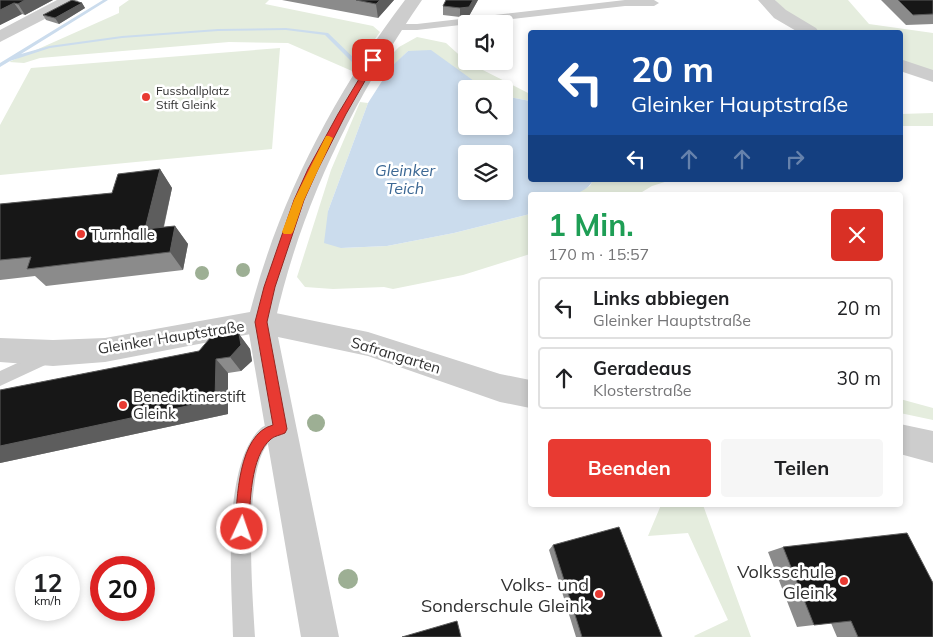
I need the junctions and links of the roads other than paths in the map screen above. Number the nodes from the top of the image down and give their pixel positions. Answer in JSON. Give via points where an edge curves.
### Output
{"nodes":[{"id":1,"x":70,"y":0,"type":"edge"},
{"id":2,"x":414,"y":0,"type":"edge"},
{"id":3,"x":766,"y":0,"type":"edge"},
{"id":4,"x":654,"y":3,"type":"dead end"},
{"id":5,"x":395,"y":27,"type":"junction"},
{"id":6,"x":807,"y":30,"type":"edge"},
{"id":7,"x":0,"y":38,"type":"edge"},
{"id":8,"x":903,"y":66,"type":"edge"},
{"id":9,"x":933,"y":76,"type":"edge"},
{"id":10,"x":261,"y":322,"type":"junction"},
{"id":11,"x":0,"y":350,"type":"edge"},
{"id":12,"x":53,"y":353,"type":"junction"},
{"id":13,"x":0,"y":379,"type":"edge"},
{"id":14,"x":528,"y":394,"type":"edge"},
{"id":15,"x":281,"y":429,"type":"junction"},
{"id":16,"x":903,"y":440,"type":"edge"},
{"id":17,"x":933,"y":446,"type":"edge"},
{"id":18,"x":244,"y":637,"type":"edge"},
{"id":19,"x":320,"y":637,"type":"edge"}],
"edges":[{"from":1,"to":7,"type":"street"},
{"from":2,"to":5,"type":"street"},
{"from":3,"to":6,"type":"street","via":[[780,14]]},
{"from":4,"to":5,"type":"lane","via":[[625,3]]},
{"from":5,"to":10,"type":"street","via":[[354,92],[302,192]]},
{"from":8,"to":9,"type":"street"},
{"from":10,"to":12,"type":"street","name":"Gleinker Hauptstraße","via":[[122,347]]},
{"from":10,"to":14,"type":"street","name":"Safrangarten","via":[[368,344],[500,388]]},
{"from":10,"to":15,"type":"street","name":"Gleinker Hauptstraße"},
{"from":11,"to":12,"type":"street","name":"Gleinker Hauptstraße"},
{"from":12,"to":13,"type":"lane"},
{"from":15,"to":18,"type":"lane","via":[[267,432],[254,450],[244,490],[241,548]]},
{"from":15,"to":19,"type":"street","name":"Gleinker Hauptstraße"},
{"from":16,"to":17,"type":"street"}]}
